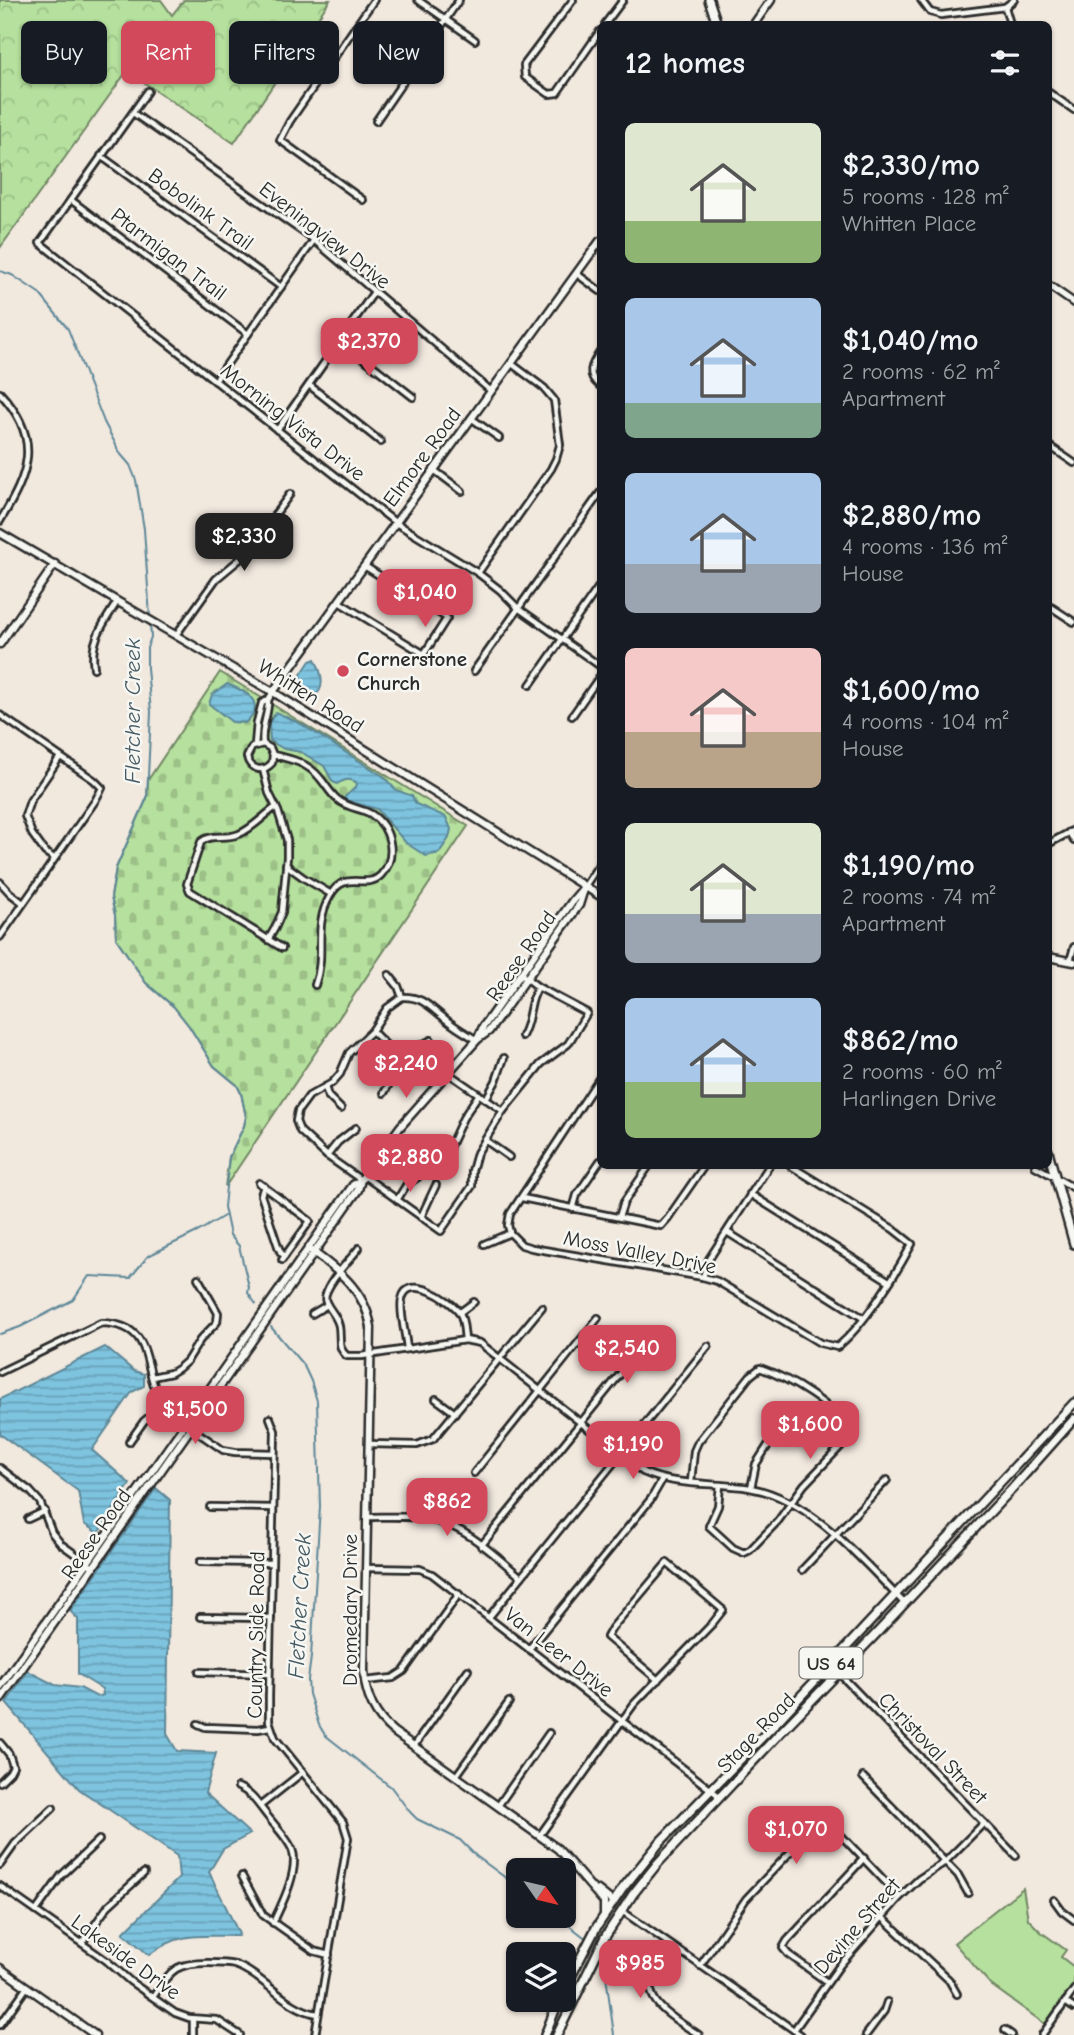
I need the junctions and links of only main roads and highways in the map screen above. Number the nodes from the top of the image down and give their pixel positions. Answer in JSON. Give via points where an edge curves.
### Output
{"nodes":[{"id":1,"x":709,"y":0,"type":"edge"},
{"id":2,"x":771,"y":0,"type":"edge"},
{"id":3,"x":717,"y":21,"type":"edge"},
{"id":4,"x":756,"y":21,"type":"edge"},
{"id":5,"x":597,"y":245,"type":"edge"},
{"id":6,"x":1052,"y":288,"type":"edge"},
{"id":7,"x":1074,"y":303,"type":"edge"},
{"id":8,"x":0,"y":533,"type":"edge"},
{"id":9,"x":55,"y":564,"type":"junction"},
{"id":10,"x":0,"y":644,"type":"edge"},
{"id":11,"x":273,"y":692,"type":"junction"},
{"id":12,"x":585,"y":886,"type":"junction"},
{"id":13,"x":597,"y":893,"type":"edge"},
{"id":14,"x":1052,"y":958,"type":"edge"},
{"id":15,"x":1072,"y":962,"type":"edge"},
{"id":16,"x":1052,"y":1163,"type":"edge"},
{"id":17,"x":1074,"y":1244,"type":"edge"},
{"id":18,"x":312,"y":1251,"type":"junction"},
{"id":19,"x":1074,"y":1403,"type":"edge"},
{"id":20,"x":1074,"y":1419,"type":"edge"},
{"id":21,"x":1039,"y":1442,"type":"junction"},
{"id":22,"x":1032,"y":1466,"type":"junction"},
{"id":23,"x":90,"y":1565,"type":"junction"},
{"id":24,"x":0,"y":1687,"type":"edge"},
{"id":25,"x":0,"y":1700,"type":"edge"},
{"id":26,"x":632,"y":1875,"type":"junction"},
{"id":27,"x":593,"y":1889,"type":"junction"},
{"id":28,"x":613,"y":1902,"type":"junction"},
{"id":29,"x":622,"y":1911,"type":"junction"},
{"id":30,"x":604,"y":1916,"type":"junction"},
{"id":31,"x":606,"y":1936,"type":"junction"},
{"id":32,"x":576,"y":1964,"type":"edge"},
{"id":33,"x":0,"y":1968,"type":"edge"},
{"id":34,"x":554,"y":2012,"type":"edge"},
{"id":35,"x":95,"y":2035,"type":"edge"},
{"id":36,"x":545,"y":2035,"type":"edge"},
{"id":37,"x":556,"y":2035,"type":"edge"}],
"edges":[{"from":1,"to":3,"type":"main road"},
{"from":2,"to":4,"type":"main road"},
{"from":5,"to":11,"type":"main road","name":"Elmore Road"},
{"from":6,"to":7,"type":"main road"},
{"from":8,"to":9,"type":"main road","name":"Whitten Road"},
{"from":9,"to":10,"type":"main road"},
{"from":9,"to":11,"type":"main road","name":"Whitten Road"},
{"from":11,"to":12,"type":"main road","name":"Whitten Road"},
{"from":12,"to":13,"type":"main road","name":"Whitten Road"},
{"from":12,"to":18,"type":"main road","name":"Reese Road","via":[[477,1040],[353,1185]]},
{"from":14,"to":15,"type":"main road"},
{"from":16,"to":17,"type":"main road"},
{"from":18,"to":23,"type":"main road","name":"Reese Road"},
{"from":18,"to":27,"type":"main road","name":"Dromedary Drive","via":[[356,1289],[367,1309],[371,1332],[364,1681],[368,1696],[391,1729],[540,1835],[565,1855]]},
{"from":19,"to":21,"type":"main road","name":"Stage Road","number":"US 64"},
{"from":20,"to":22,"type":"main road","name":"Stage Road","number":"US 64"},
{"from":21,"to":22,"type":"main road","via":[[1043,1446]]},
{"from":21,"to":26,"type":"main road","name":"Stage Road","number":"US 64"},
{"from":22,"to":29,"type":"main road","name":"Stage Road","number":"US 64","via":[[719,1796],[657,1864]]},
{"from":23,"to":24,"type":"main road","name":"Reese Road"},
{"from":23,"to":25,"type":"main road","name":"Reese Road"},
{"from":26,"to":28,"type":"main road","name":"Stage Road","number":"US 64"},
{"from":26,"to":29,"type":"main road","via":[[618,1904]]},
{"from":27,"to":28,"type":"main road","name":"Dromedary Drive"},
{"from":27,"to":30,"type":"main road","name":"Dromedary Drive","via":[[604,1902]]},
{"from":28,"to":30,"type":"main road","name":"Stage Road","number":"US 64"},
{"from":28,"to":31,"type":"main road"},
{"from":29,"to":31,"type":"main road","name":"Stage Road","number":"US 64"},
{"from":30,"to":32,"type":"main road","name":"Stage Road","number":"US 64"},
{"from":31,"to":37,"type":"main road","name":"Stage Road","number":"US 64"},
{"from":33,"to":35,"type":"main road"},
{"from":34,"to":36,"type":"main road"}]}
